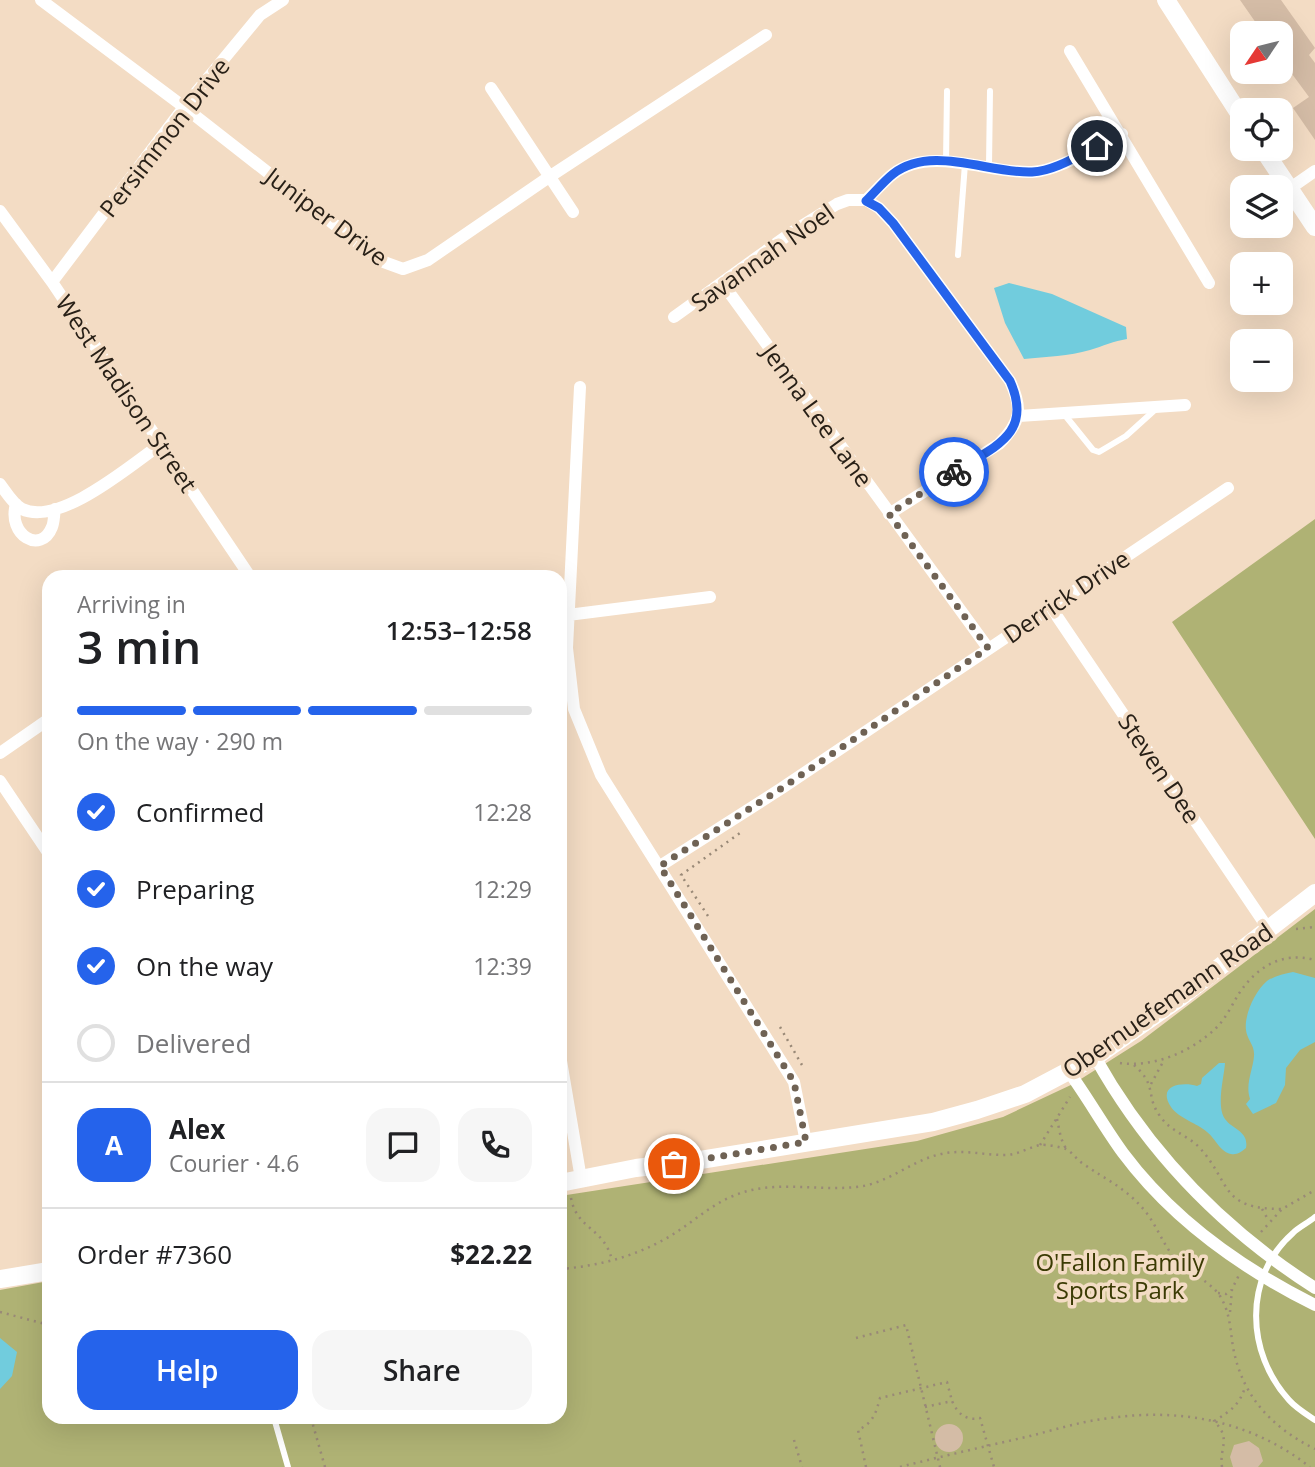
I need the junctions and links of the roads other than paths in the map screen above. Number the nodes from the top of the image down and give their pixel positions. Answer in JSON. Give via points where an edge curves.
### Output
{"nodes":[{"id":1,"x":41,"y":0,"type":"edge"},
{"id":2,"x":283,"y":0,"type":"edge"},
{"id":3,"x":1166,"y":0,"type":"edge"},
{"id":4,"x":766,"y":35,"type":"dead end"},
{"id":5,"x":1070,"y":51,"type":"dead end"},
{"id":6,"x":491,"y":88,"type":"dead end"},
{"id":7,"x":947,"y":91,"type":"dead end"},
{"id":8,"x":990,"y":91,"type":"dead end"},
{"id":9,"x":1230,"y":99,"type":"edge"},
{"id":10,"x":184,"y":107,"type":"junction"},
{"id":11,"x":1122,"y":134,"type":"junction"},
{"id":12,"x":946,"y":162,"type":"junction"},
{"id":13,"x":965,"y":164,"type":"junction"},
{"id":14,"x":989,"y":166,"type":"junction"},
{"id":15,"x":1315,"y":171,"type":"edge"},
{"id":16,"x":549,"y":177,"type":"junction"},
{"id":17,"x":1293,"y":186,"type":"edge"},
{"id":18,"x":1293,"y":195,"type":"edge"},
{"id":19,"x":866,"y":201,"type":"junction"},
{"id":20,"x":0,"y":211,"type":"edge"},
{"id":21,"x":573,"y":212,"type":"dead end"},
{"id":22,"x":1315,"y":227,"type":"edge"},
{"id":23,"x":958,"y":255,"type":"dead end"},
{"id":24,"x":52,"y":282,"type":"junction"},
{"id":25,"x":1209,"y":283,"type":"dead end"},
{"id":26,"x":723,"y":284,"type":"junction"},
{"id":27,"x":674,"y":317,"type":"dead end"},
{"id":28,"x":580,"y":387,"type":"dead end"},
{"id":29,"x":1185,"y":405,"type":"dead end"},
{"id":30,"x":1158,"y":407,"type":"junction"},
{"id":31,"x":1064,"y":413,"type":"junction"},
{"id":32,"x":1019,"y":416,"type":"junction"},
{"id":33,"x":161,"y":444,"type":"junction"},
{"id":34,"x":0,"y":484,"type":"edge"},
{"id":35,"x":1228,"y":488,"type":"dead end"},
{"id":36,"x":16,"y":504,"type":"junction"},
{"id":37,"x":55,"y":509,"type":"junction"},
{"id":38,"x":889,"y":514,"type":"junction"},
{"id":39,"x":246,"y":570,"type":"edge"},
{"id":40,"x":567,"y":572,"type":"edge"},
{"id":41,"x":710,"y":597,"type":"dead end"},
{"id":42,"x":1050,"y":606,"type":"junction"},
{"id":43,"x":567,"y":615,"type":"edge"},
{"id":44,"x":567,"y":648,"type":"edge"},
{"id":45,"x":988,"y":648,"type":"junction"},
{"id":46,"x":42,"y":724,"type":"edge"},
{"id":47,"x":0,"y":753,"type":"edge"},
{"id":48,"x":0,"y":781,"type":"edge"},
{"id":49,"x":42,"y":844,"type":"edge"},
{"id":50,"x":660,"y":866,"type":"junction"},
{"id":51,"x":1315,"y":893,"type":"edge"},
{"id":52,"x":1269,"y":930,"type":"junction"},
{"id":53,"x":1095,"y":1057,"type":"junction"},
{"id":54,"x":1069,"y":1072,"type":"junction"},
{"id":55,"x":567,"y":1096,"type":"edge"},
{"id":56,"x":806,"y":1142,"type":"junction"},
{"id":57,"x":581,"y":1179,"type":"junction"},
{"id":58,"x":567,"y":1188,"type":"edge"},
{"id":59,"x":1315,"y":1217,"type":"edge"},
{"id":60,"x":1272,"y":1258,"type":"junction"},
{"id":61,"x":42,"y":1272,"type":"edge"},
{"id":62,"x":1263,"y":1277,"type":"junction"},
{"id":63,"x":0,"y":1279,"type":"edge"},
{"id":64,"x":1315,"y":1288,"type":"edge"},
{"id":65,"x":1315,"y":1305,"type":"edge"},
{"id":66,"x":1315,"y":1420,"type":"edge"},
{"id":67,"x":276,"y":1424,"type":"edge"},
{"id":68,"x":288,"y":1467,"type":"edge"}],
"edges":[{"from":1,"to":10,"type":"street","name":"Juniper Drive"},
{"from":2,"to":10,"type":"street","name":"Persimmon Drive","via":[[260,15]]},
{"from":3,"to":9,"type":"street"},
{"from":4,"to":16,"type":"street","name":"Juniper Drive"},
{"from":5,"to":11,"type":"street"},
{"from":6,"to":16,"type":"street"},
{"from":7,"to":12,"type":"lane"},
{"from":8,"to":14,"type":"lane"},
{"from":10,"to":16,"type":"street","name":"Juniper Drive","via":[[381,261],[403,269],[428,260]]},
{"from":10,"to":24,"type":"street","name":"Persimmon Drive"},
{"from":11,"to":14,"type":"street","name":"Savannah Noel","via":[[1049,170]]},
{"from":11,"to":25,"type":"street"},
{"from":12,"to":13,"type":"street","name":"Savannah Noel"},
{"from":12,"to":19,"type":"street","name":"Savannah Noel","via":[[904,168]]},
{"from":13,"to":14,"type":"street","name":"Savannah Noel"},
{"from":13,"to":23,"type":"lane"},
{"from":15,"to":17,"type":"street"},
{"from":16,"to":21,"type":"street"},
{"from":18,"to":22,"type":"street"},
{"from":19,"to":26,"type":"street","name":"Savannah Noel","via":[[837,204]]},
{"from":19,"to":32,"type":"street","via":[[893,223],[1010,381],[1018,398]]},
{"from":20,"to":24,"type":"street","name":"West Madison Street"},
{"from":24,"to":33,"type":"street","name":"West Madison Street"},
{"from":26,"to":27,"type":"street","name":"Savannah Noel"},
{"from":26,"to":38,"type":"street","name":"Jenna Lee Lane"},
{"from":28,"to":40,"type":"street"},
{"from":29,"to":30,"type":"street"},
{"from":30,"to":31,"type":"street"},
{"from":30,"to":31,"type":"lane","via":[[1126,436],[1099,452]]},
{"from":31,"to":32,"type":"street"},
{"from":32,"to":38,"type":"street","via":[[999,444]]},
{"from":33,"to":37,"type":"street","via":[[90,493]]},
{"from":33,"to":39,"type":"street","name":"West Madison Street"},
{"from":34,"to":36,"type":"street"},
{"from":35,"to":42,"type":"street","name":"Derrick Drive"},
{"from":36,"to":37,"type":"street","via":[[34,512]]},
{"from":36,"to":37,"type":"street","via":[[14,524],[21,535],[33,540],[43,538],[52,527]]},
{"from":38,"to":45,"type":"street","name":"Jenna Lee Lane"},
{"from":41,"to":43,"type":"street"},
{"from":42,"to":45,"type":"street","name":"Derrick Drive"},
{"from":42,"to":52,"type":"street","name":"Steven Dee"},
{"from":44,"to":50,"type":"street","via":[[574,709],[600,775]]},
{"from":45,"to":50,"type":"street","name":"Derrick Drive"},
{"from":46,"to":47,"type":"street"},
{"from":48,"to":49,"type":"street"},
{"from":50,"to":56,"type":"street","via":[[794,1082]]},
{"from":51,"to":52,"type":"street","name":"Obernuefemann Road"},
{"from":52,"to":53,"type":"street","name":"Obernuefemann Road"},
{"from":53,"to":54,"type":"street","name":"Obernuefemann Road"},
{"from":53,"to":60,"type":"street","via":[[1161,1155],[1217,1213]]},
{"from":54,"to":56,"type":"street","name":"Obernuefemann Road","via":[[977,1111]]},
{"from":54,"to":62,"type":"street","via":[[1122,1152],[1153,1188],[1204,1237]]},
{"from":55,"to":57,"type":"street"},
{"from":56,"to":57,"type":"street","name":"Obernuefemann Road"},
{"from":57,"to":58,"type":"street","name":"Obernuefemann Road"},
{"from":59,"to":60,"type":"lane","via":[[1292,1234]]},
{"from":60,"to":62,"type":"lane"},
{"from":60,"to":64,"type":"street"},
{"from":61,"to":63,"type":"street"},
{"from":62,"to":65,"type":"street"},
{"from":62,"to":66,"type":"lane","via":[[1255,1310],[1258,1344],[1270,1375],[1290,1402]]},
{"from":67,"to":68,"type":"lane"}]}
